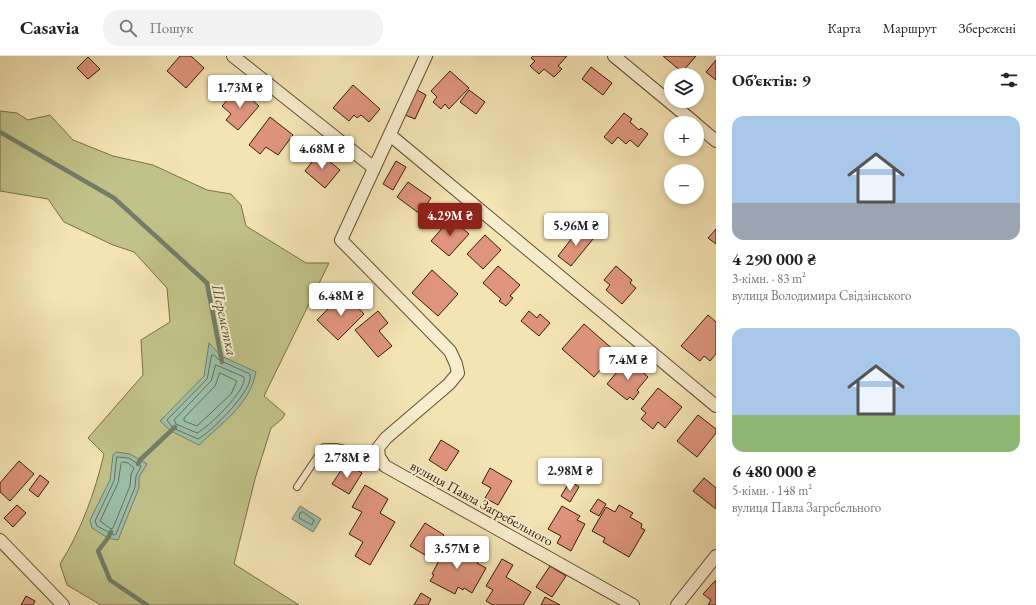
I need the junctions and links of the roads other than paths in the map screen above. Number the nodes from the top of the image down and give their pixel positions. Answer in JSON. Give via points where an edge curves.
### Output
{"nodes":[{"id":1,"x":233,"y":56,"type":"edge"},
{"id":2,"x":426,"y":56,"type":"edge"},
{"id":3,"x":614,"y":56,"type":"edge"},
{"id":4,"x":686,"y":116,"type":"edge"},
{"id":5,"x":704,"y":131,"type":"edge"},
{"id":6,"x":390,"y":135,"type":"junction"},
{"id":7,"x":716,"y":141,"type":"edge"},
{"id":8,"x":374,"y":168,"type":"junction"},
{"id":9,"x":716,"y":406,"type":"edge"},
{"id":10,"x":379,"y":457,"type":"junction"},
{"id":11,"x":297,"y":486,"type":"dead end"},
{"id":12,"x":0,"y":540,"type":"edge"},
{"id":13,"x":716,"y":556,"type":"edge"},
{"id":14,"x":63,"y":605,"type":"edge"},
{"id":15,"x":633,"y":605,"type":"edge"},
{"id":16,"x":677,"y":605,"type":"edge"}],
"edges":[{"from":1,"to":8,"type":"street"},
{"from":2,"to":6,"type":"street"},
{"from":3,"to":4,"type":"street"},
{"from":5,"to":7,"type":"street"},
{"from":6,"to":8,"type":"street"},
{"from":6,"to":9,"type":"street"},
{"from":8,"to":10,"type":"street","via":[[341,240],[450,351],[458,373],[450,384],[386,438],[378,448]]},
{"from":10,"to":11,"type":"lane","via":[[336,447],[324,447]]},
{"from":10,"to":15,"type":"street","name":"вулиця Павла Загребельного","via":[[385,466]]},
{"from":12,"to":14,"type":"street"},
{"from":13,"to":16,"type":"street"}]}
